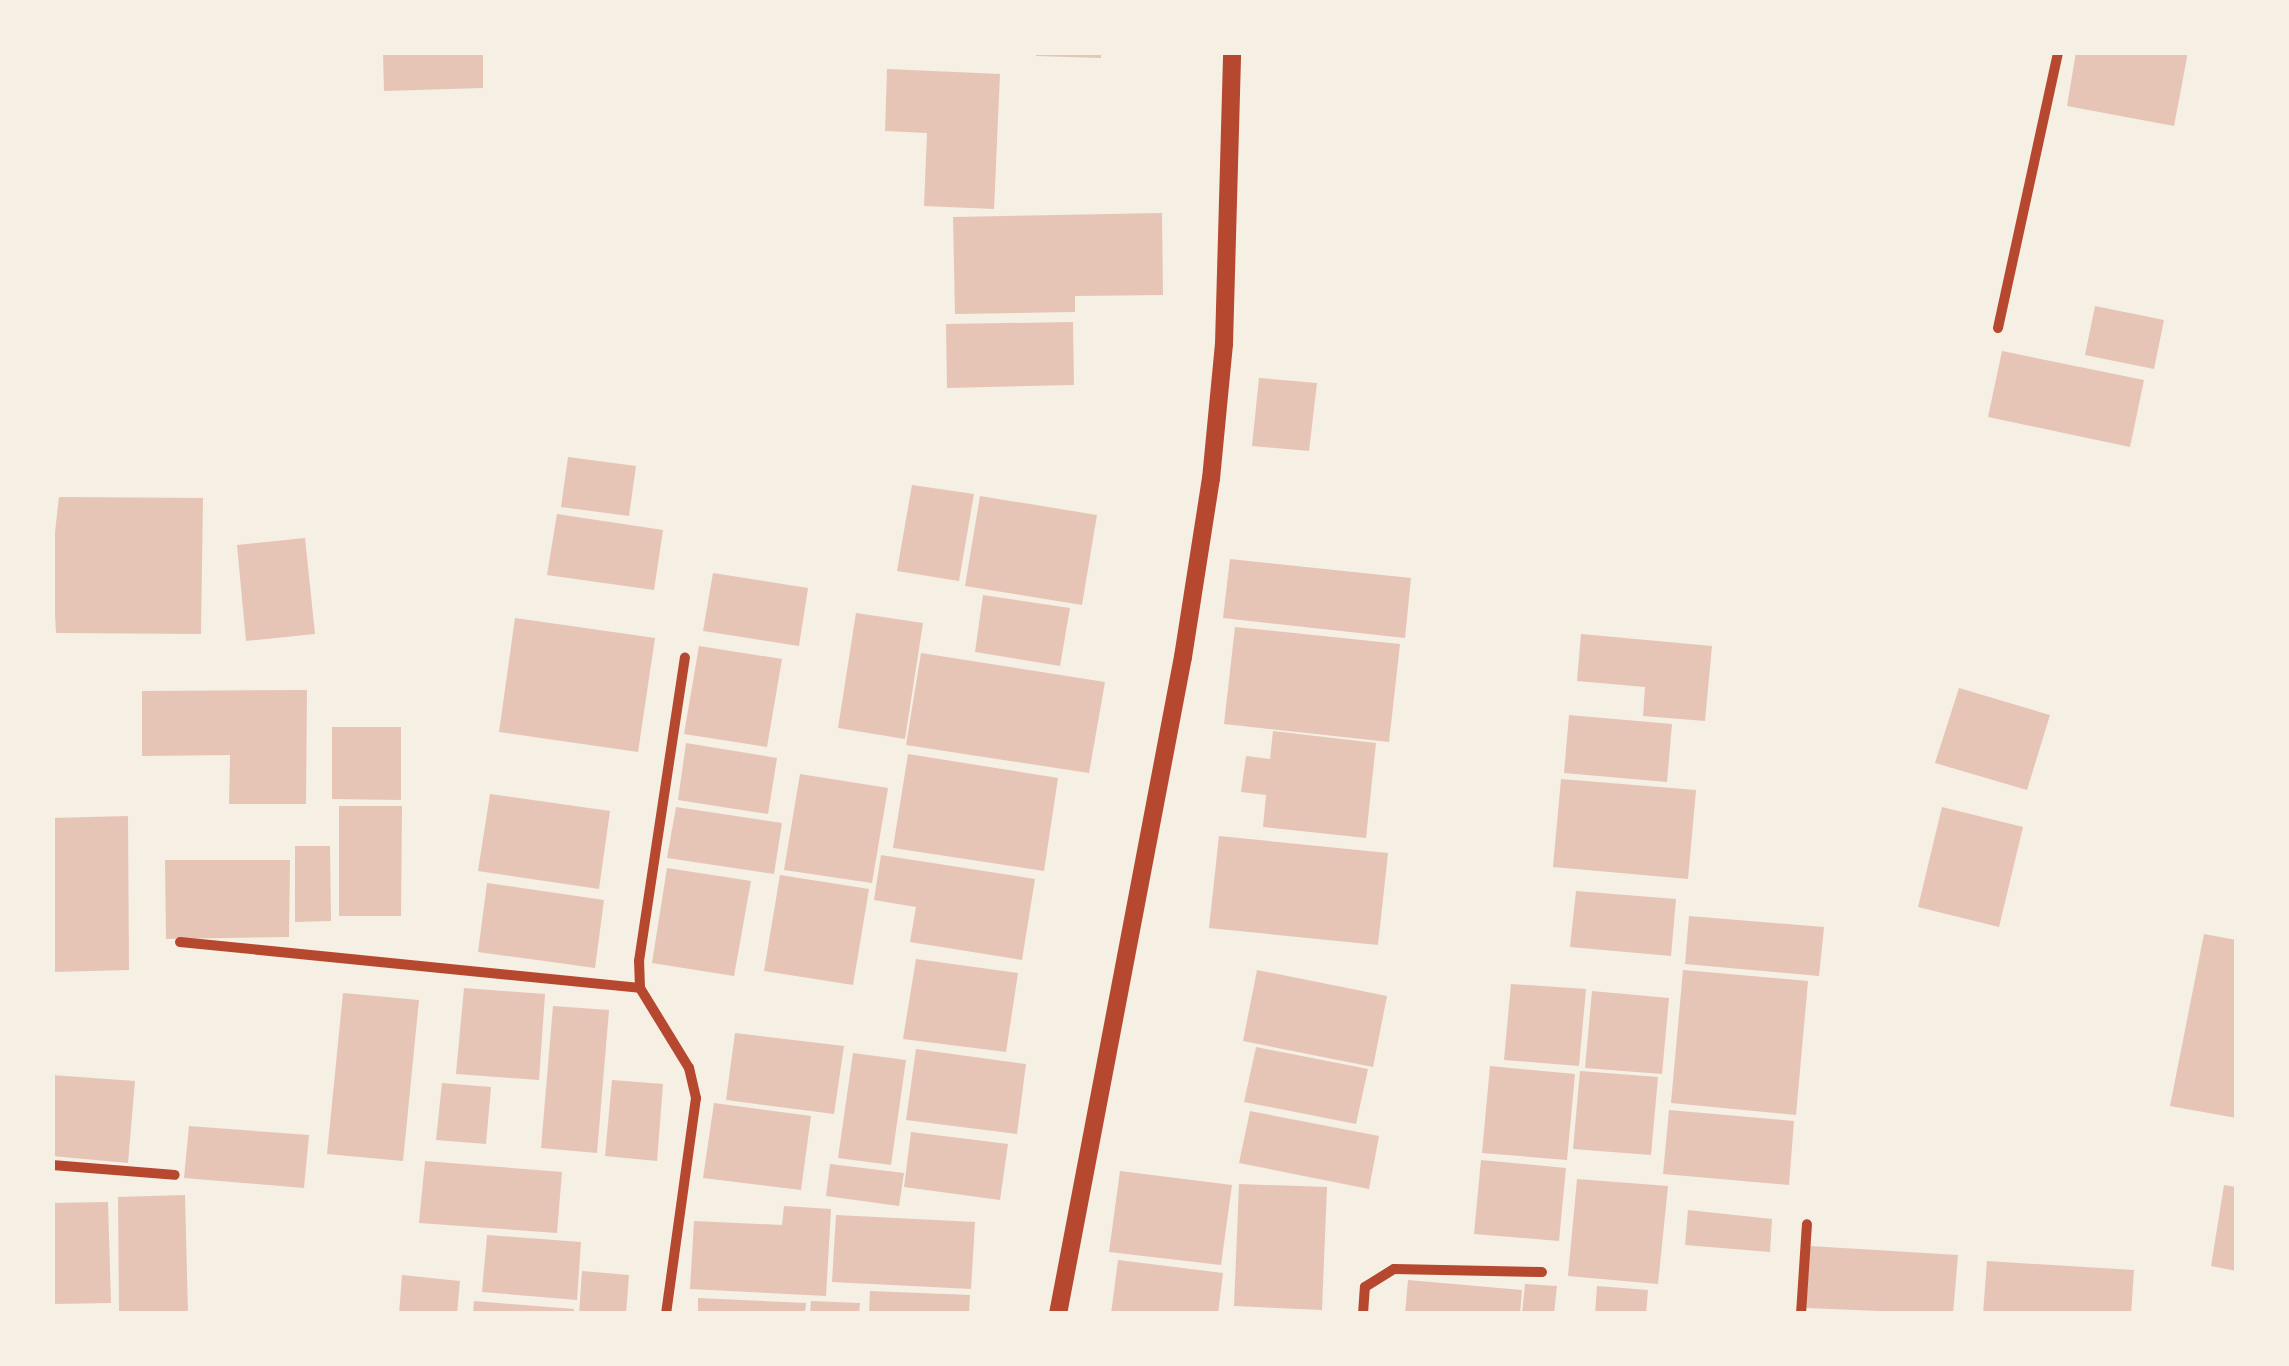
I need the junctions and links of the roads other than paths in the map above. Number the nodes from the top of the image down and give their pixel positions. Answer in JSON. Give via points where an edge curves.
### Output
{"nodes":[{"id":1,"x":1232,"y":52,"type":"edge"},
{"id":2,"x":2058,"y":52,"type":"edge"},
{"id":3,"x":1998,"y":328,"type":"dead end"},
{"id":4,"x":685,"y":656,"type":"dead end"},
{"id":5,"x":180,"y":942,"type":"dead end"},
{"id":6,"x":640,"y":988,"type":"junction"},
{"id":7,"x":52,"y":1165,"type":"edge"},
{"id":8,"x":175,"y":1175,"type":"dead end"},
{"id":9,"x":1808,"y":1224,"type":"dead end"},
{"id":10,"x":1542,"y":1272,"type":"dead end"},
{"id":11,"x":666,"y":1314,"type":"edge"},
{"id":12,"x":1058,"y":1314,"type":"edge"},
{"id":13,"x":1363,"y":1314,"type":"edge"},
{"id":14,"x":1801,"y":1314,"type":"edge"}],
"edges":[{"from":1,"to":12,"type":"street","via":[[1224,344],[1210,479],[1183,657]]},
{"from":2,"to":3,"type":"street"},
{"from":4,"to":6,"type":"street"},
{"from":5,"to":6,"type":"street"},
{"from":6,"to":11,"type":"street","via":[[689,1068],[696,1098]]},
{"from":7,"to":8,"type":"street"},
{"from":9,"to":14,"type":"street"},
{"from":10,"to":13,"type":"street","via":[[1394,1269],[1364,1287]]}]}
